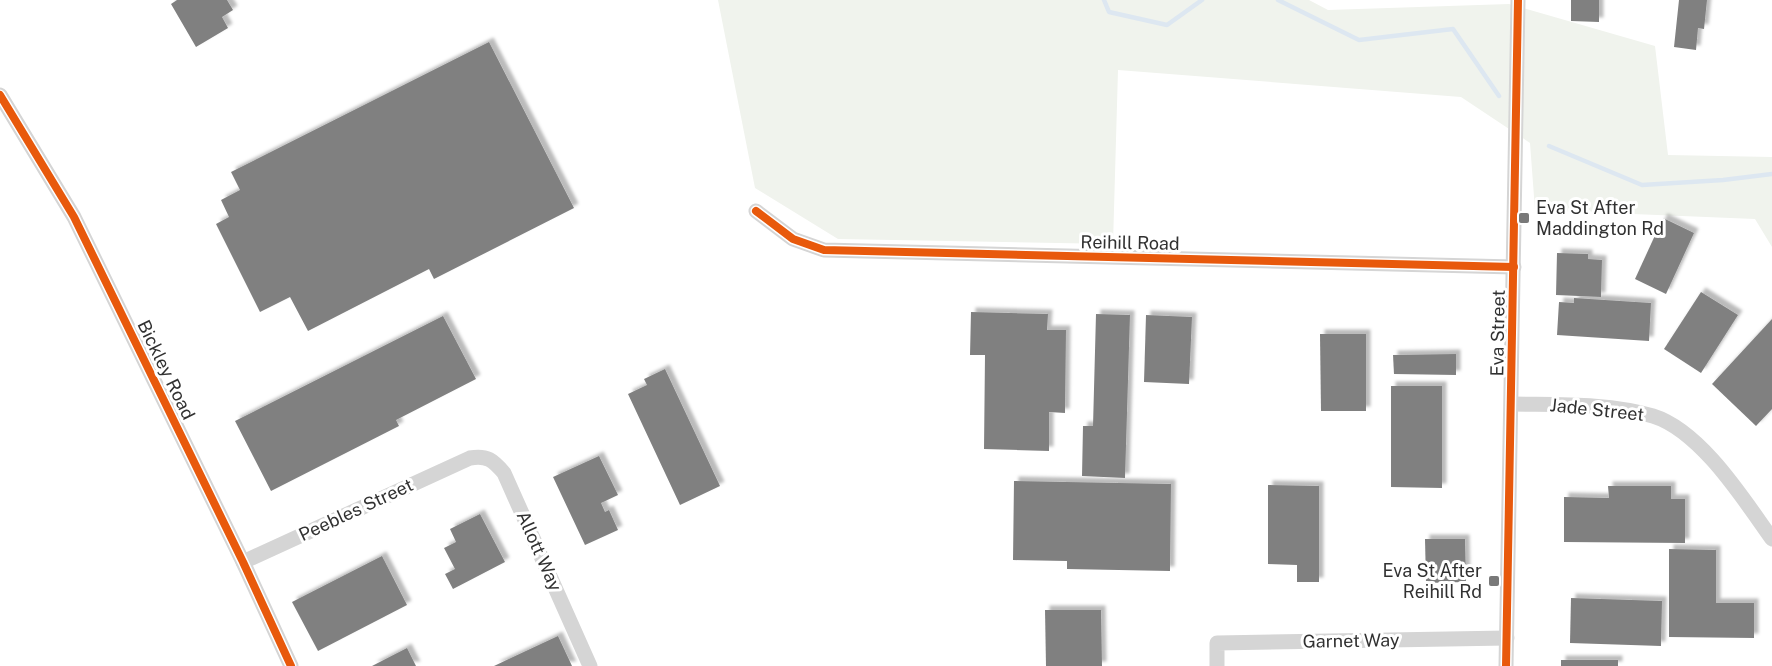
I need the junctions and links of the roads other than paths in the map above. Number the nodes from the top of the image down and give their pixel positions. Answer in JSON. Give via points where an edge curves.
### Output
{"nodes":[{"id":1,"x":1518,"y":0,"type":"edge"},
{"id":2,"x":0,"y":95,"type":"edge"},
{"id":3,"x":756,"y":211,"type":"dead end"},
{"id":4,"x":1514,"y":267,"type":"junction"},
{"id":5,"x":1512,"y":404,"type":"junction"},
{"id":6,"x":470,"y":458,"type":"joint"},
{"id":7,"x":1772,"y":539,"type":"edge"},
{"id":8,"x":243,"y":562,"type":"junction"},
{"id":9,"x":1507,"y":638,"type":"junction"},
{"id":10,"x":291,"y":666,"type":"edge"},
{"id":11,"x":590,"y":666,"type":"edge"},
{"id":12,"x":1217,"y":666,"type":"edge"},
{"id":13,"x":1506,"y":666,"type":"edge"}],
"edges":[{"from":1,"to":4,"type":"street","name":"Eva Street"},
{"from":2,"to":8,"type":"street","name":"Bickley Road","via":[[74,217]]},
{"from":3,"to":4,"type":"street","name":"Reihill Road","via":[[792,239],[824,250]]},
{"from":4,"to":5,"type":"street","name":"Eva Street"},
{"from":5,"to":7,"type":"street","name":"Jade Street","via":[[1592,406],[1655,417],[1683,433],[1711,458]]},
{"from":5,"to":9,"type":"street","name":"Eva Street"},
{"from":6,"to":8,"type":"street","name":"Peebles Street"},
{"from":6,"to":11,"type":"street","name":"Allott Way","via":[[482,456],[493,460],[504,473]]},
{"from":8,"to":10,"type":"street","name":"Bickley Road"},
{"from":9,"to":12,"type":"street","name":"Garnet Way","via":[[1217,644]]},
{"from":9,"to":13,"type":"street","name":"Eva Street"}]}
